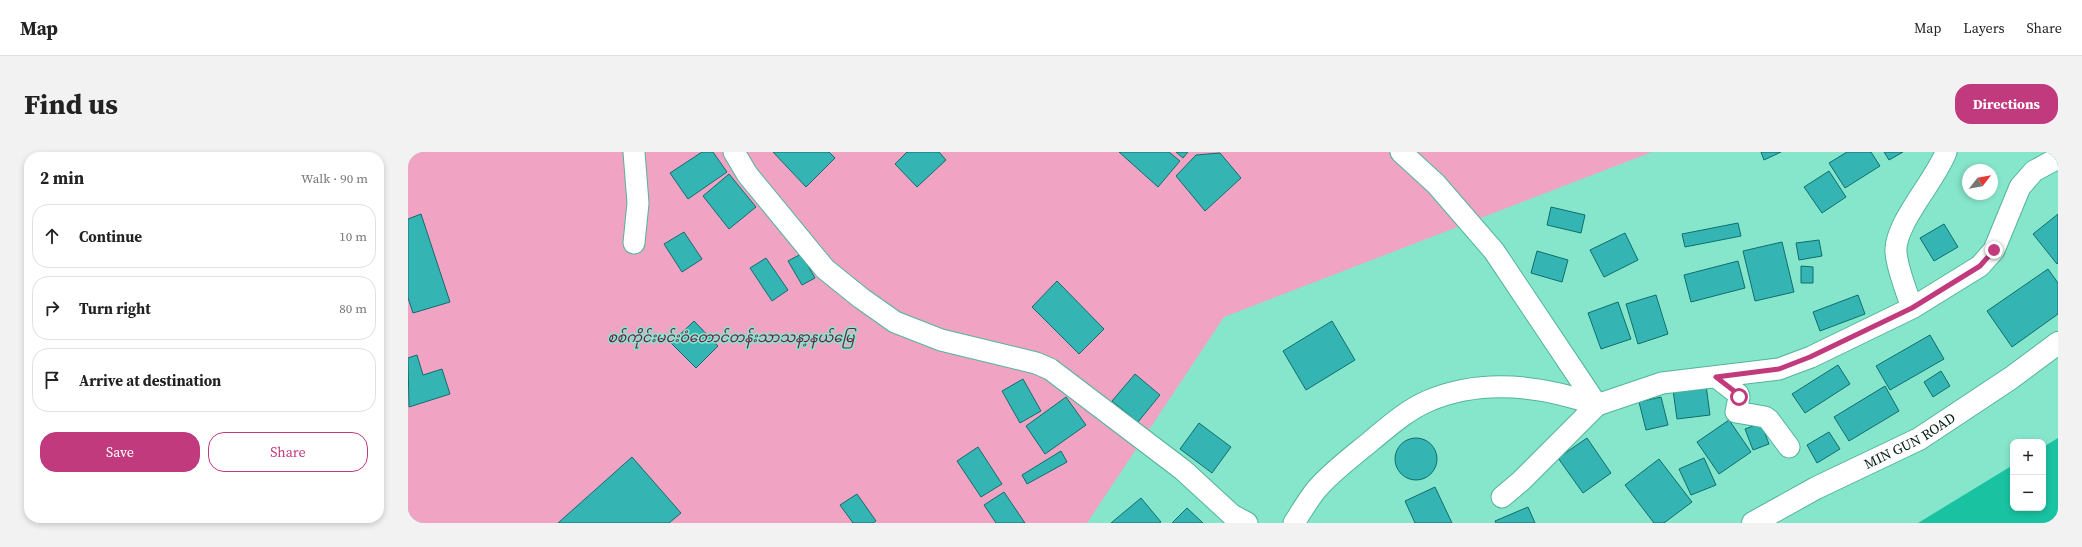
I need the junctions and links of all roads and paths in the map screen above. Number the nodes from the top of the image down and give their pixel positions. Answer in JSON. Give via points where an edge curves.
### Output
{"nodes":[{"id":1,"x":634,"y":152,"type":"edge"},
{"id":2,"x":734,"y":152,"type":"edge"},
{"id":3,"x":1401,"y":152,"type":"edge"},
{"id":4,"x":1946,"y":152,"type":"edge"},
{"id":5,"x":2058,"y":158,"type":"edge"},
{"id":6,"x":634,"y":243,"type":"dead end"},
{"id":7,"x":1912,"y":308,"type":"junction"},
{"id":8,"x":2058,"y":344,"type":"edge"},
{"id":9,"x":1716,"y":377,"type":"junction"},
{"id":10,"x":1597,"y":405,"type":"junction"},
{"id":11,"x":1789,"y":447,"type":"dead end"},
{"id":12,"x":1502,"y":497,"type":"dead end"},
{"id":13,"x":1247,"y":523,"type":"edge"},
{"id":14,"x":1294,"y":523,"type":"edge"},
{"id":15,"x":1753,"y":523,"type":"edge"}],
"edges":[{"from":1,"to":6,"type":"street","via":[[638,203]]},
{"from":2,"to":13,"type":"street","via":[[747,174],[825,269],[861,298],[895,322],[941,340],[1036,363],[1050,369],[1183,470],[1232,514]]},
{"from":3,"to":10,"type":"street","via":[[1436,184],[1494,251]]},
{"from":4,"to":7,"type":"street","via":[[1903,226],[1896,244],[1896,254]]},
{"from":5,"to":7,"type":"street","via":[[2034,172],[2020,187],[1994,250],[1980,266]]},
{"from":7,"to":9,"type":"street","via":[[1810,357],[1779,369]]},
{"from":8,"to":15,"type":"street","name":"MIN GUN ROAD","via":[[1919,439],[1816,488]]},
{"from":9,"to":10,"type":"street","via":[[1662,383]]},
{"from":9,"to":11,"type":"street","via":[[1738,394],[1736,412],[1765,417]]},
{"from":10,"to":12,"type":"street"},
{"from":10,"to":14,"type":"street","via":[[1573,396],[1513,386],[1463,390],[1427,401],[1351,457],[1317,489]]}]}
